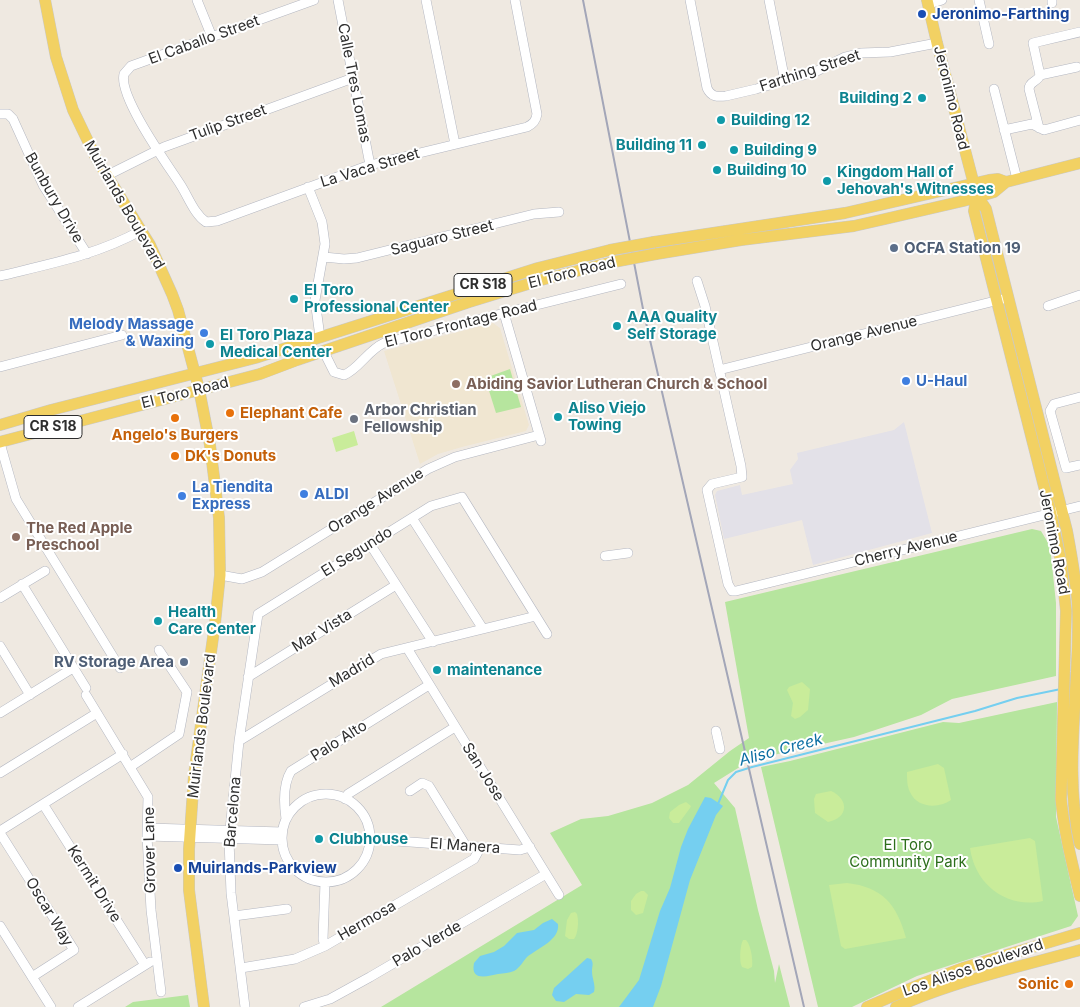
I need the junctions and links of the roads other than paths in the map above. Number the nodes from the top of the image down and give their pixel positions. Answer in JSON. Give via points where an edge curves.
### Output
{"nodes":[{"id":1,"x":45,"y":0,"type":"edge"},
{"id":2,"x":197,"y":0,"type":"edge"},
{"id":3,"x":314,"y":0,"type":"edge"},
{"id":4,"x":338,"y":0,"type":"edge"},
{"id":5,"x":426,"y":0,"type":"edge"},
{"id":6,"x":515,"y":0,"type":"edge"},
{"id":7,"x":690,"y":0,"type":"edge"},
{"id":8,"x":769,"y":0,"type":"edge"},
{"id":9,"x":942,"y":0,"type":"edge"},
{"id":10,"x":979,"y":0,"type":"edge"},
{"id":11,"x":928,"y":2,"type":"edge"},
{"id":12,"x":1080,"y":32,"type":"edge"},
{"id":13,"x":212,"y":37,"type":"junction"},
{"id":14,"x":937,"y":42,"type":"junction"},
{"id":15,"x":989,"y":44,"type":"dead end"},
{"id":16,"x":1077,"y":67,"type":"dead end"},
{"id":17,"x":1040,"y":75,"type":"junction"},
{"id":18,"x":353,"y":78,"type":"junction"},
{"id":19,"x":785,"y":81,"type":"junction"},
{"id":20,"x":994,"y":89,"type":"dead end"},
{"id":21,"x":4,"y":114,"type":"edge"},
{"id":22,"x":1080,"y":120,"type":"edge"},
{"id":23,"x":1038,"y":128,"type":"junction"},
{"id":24,"x":1004,"y":130,"type":"junction"},
{"id":25,"x":455,"y":144,"type":"junction"},
{"id":26,"x":157,"y":150,"type":"junction"},
{"id":27,"x":1080,"y":163,"type":"edge"},
{"id":28,"x":370,"y":165,"type":"junction"},
{"id":29,"x":106,"y":176,"type":"junction"},
{"id":30,"x":1011,"y":181,"type":"junction"},
{"id":31,"x":973,"y":183,"type":"junction"},
{"id":32,"x":308,"y":187,"type":"junction"},
{"id":33,"x":977,"y":196,"type":"junction"},
{"id":34,"x":559,"y":212,"type":"dead end"},
{"id":35,"x":142,"y":230,"type":"junction"},
{"id":36,"x":655,"y":248,"type":"junction"},
{"id":37,"x":87,"y":254,"type":"junction"},
{"id":38,"x":324,"y":257,"type":"junction"},
{"id":39,"x":0,"y":276,"type":"edge"},
{"id":40,"x":697,"y":281,"type":"dead end"},
{"id":41,"x":621,"y":284,"type":"dead end"},
{"id":42,"x":1080,"y":295,"type":"edge"},
{"id":43,"x":1002,"y":299,"type":"junction"},
{"id":44,"x":1048,"y":306,"type":"dead end"},
{"id":45,"x":504,"y":313,"type":"junction"},
{"id":46,"x":122,"y":335,"type":"dead end"},
{"id":47,"x":320,"y":337,"type":"junction"},
{"id":48,"x":324,"y":352,"type":"junction"},
{"id":49,"x":0,"y":367,"type":"edge"},
{"id":50,"x":719,"y":370,"type":"junction"},
{"id":51,"x":194,"y":373,"type":"junction"},
{"id":52,"x":199,"y":389,"type":"junction"},
{"id":53,"x":1080,"y":397,"type":"edge"},
{"id":54,"x":0,"y":425,"type":"edge"},
{"id":55,"x":0,"y":442,"type":"edge"},
{"id":56,"x":1080,"y":465,"type":"edge"},
{"id":57,"x":1080,"y":506,"type":"edge"},
{"id":58,"x":1056,"y":512,"type":"junction"},
{"id":59,"x":412,"y":518,"type":"junction"},
{"id":60,"x":370,"y":544,"type":"junction"},
{"id":61,"x":628,"y":552,"type":"dead end"},
{"id":62,"x":605,"y":556,"type":"dead end"},
{"id":63,"x":45,"y":571,"type":"dead end"},
{"id":64,"x":220,"y":575,"type":"junction"},
{"id":65,"x":22,"y":584,"type":"junction"},
{"id":66,"x":396,"y":584,"type":"junction"},
{"id":67,"x":0,"y":598,"type":"edge"},
{"id":68,"x":536,"y":616,"type":"junction"},
{"id":69,"x":257,"y":617,"type":"joint"},
{"id":70,"x":483,"y":629,"type":"junction"},
{"id":71,"x":548,"y":634,"type":"dead end"},
{"id":72,"x":433,"y":642,"type":"junction"},
{"id":73,"x":0,"y":646,"type":"edge"},
{"id":74,"x":407,"y":648,"type":"junction"},
{"id":75,"x":160,"y":650,"type":"dead end"},
{"id":76,"x":73,"y":668,"type":"junction"},
{"id":77,"x":120,"y":668,"type":"dead end"},
{"id":78,"x":248,"y":677,"type":"junction"},
{"id":79,"x":429,"y":684,"type":"junction"},
{"id":80,"x":30,"y":694,"type":"junction"},
{"id":81,"x":0,"y":713,"type":"edge"},
{"id":82,"x":97,"y":713,"type":"junction"},
{"id":83,"x":455,"y":727,"type":"junction"},
{"id":84,"x":716,"y":732,"type":"dead end"},
{"id":85,"x":239,"y":741,"type":"junction"},
{"id":86,"x":1072,"y":741,"type":"edge"},
{"id":87,"x":720,"y":749,"type":"dead end"},
{"id":88,"x":123,"y":754,"type":"junction"},
{"id":89,"x":130,"y":767,"type":"junction"},
{"id":90,"x":0,"y":773,"type":"edge"},
{"id":91,"x":410,"y":791,"type":"dead end"},
{"id":92,"x":345,"y":799,"type":"junction"},
{"id":93,"x":43,"y":804,"type":"junction"},
{"id":94,"x":286,"y":820,"type":"junction"},
{"id":95,"x":0,"y":832,"type":"edge"},
{"id":96,"x":148,"y":832,"type":"junction"},
{"id":97,"x":190,"y":834,"type":"junction"},
{"id":98,"x":230,"y":835,"type":"junction"},
{"id":99,"x":282,"y":836,"type":"junction"},
{"id":100,"x":369,"y":839,"type":"junction"},
{"id":101,"x":1080,"y":844,"type":"edge"},
{"id":102,"x":466,"y":846,"type":"junction"},
{"id":103,"x":530,"y":847,"type":"junction"},
{"id":104,"x":480,"y":848,"type":"junction"},
{"id":105,"x":546,"y":874,"type":"junction"},
{"id":106,"x":325,"y":882,"type":"junction"},
{"id":107,"x":559,"y":895,"type":"dead end"},
{"id":108,"x":1080,"y":896,"type":"edge"},
{"id":109,"x":287,"y":909,"type":"dead end"},
{"id":110,"x":234,"y":916,"type":"junction"},
{"id":111,"x":0,"y":926,"type":"edge"},
{"id":112,"x":1080,"y":933,"type":"edge"},
{"id":113,"x":326,"y":946,"type":"junction"},
{"id":114,"x":1080,"y":950,"type":"edge"},
{"id":115,"x":158,"y":962,"type":"junction"},
{"id":116,"x":145,"y":965,"type":"junction"},
{"id":117,"x":241,"y":968,"type":"junction"},
{"id":118,"x":32,"y":977,"type":"junction"},
{"id":119,"x":161,"y":992,"type":"dead end"},
{"id":120,"x":51,"y":1007,"type":"edge"},
{"id":121,"x":78,"y":1007,"type":"edge"},
{"id":122,"x":204,"y":1007,"type":"edge"},
{"id":123,"x":245,"y":1007,"type":"edge"},
{"id":124,"x":304,"y":1007,"type":"edge"},
{"id":125,"x":867,"y":1007,"type":"edge"},
{"id":126,"x":896,"y":1007,"type":"edge"}],
"edges":[{"from":1,"to":29,"type":"main road","name":"Muirlands Boulevard","via":[[56,57],[68,96]]},
{"from":2,"to":13,"type":"street"},
{"from":3,"to":13,"type":"street","name":"El Caballo Street"},
{"from":4,"to":18,"type":"street","name":"Calle Tres Lomas"},
{"from":5,"to":25,"type":"street"},
{"from":6,"to":25,"type":"street","name":"La Vaca Street","via":[[536,108],[535,120],[527,127]]},
{"from":7,"to":19,"type":"street","name":"Farthing Street","via":[[707,88],[713,95],[726,96]]},
{"from":8,"to":19,"type":"street"},
{"from":9,"to":11,"type":"street"},
{"from":10,"to":15,"type":"street"},
{"from":11,"to":14,"type":"main road","name":"Jeronimo Road"},
{"from":12,"to":17,"type":"street","via":[[1033,43]]},
{"from":13,"to":26,"type":"street","name":"El Caballo Street","via":[[131,66],[124,74],[123,86]]},
{"from":14,"to":19,"type":"street","name":"Farthing Street","via":[[845,57],[817,71]]},
{"from":14,"to":31,"type":"main road","name":"Jeronimo Road"},
{"from":16,"to":17,"type":"street"},
{"from":17,"to":23,"type":"street","via":[[1029,89]]},
{"from":18,"to":26,"type":"street","name":"Tulip Street"},
{"from":18,"to":28,"type":"street","name":"Calle Tres Lomas"},
{"from":20,"to":24,"type":"street"},
{"from":21,"to":37,"type":"street","name":"Bunbury Drive","via":[[13,119],[44,185]]},
{"from":22,"to":23,"type":"street","via":[[1044,130]]},
{"from":23,"to":24,"type":"street","via":[[1027,124]]},
{"from":24,"to":30,"type":"street","via":[[1011,155]]},
{"from":25,"to":28,"type":"street","name":"La Vaca Street"},
{"from":26,"to":29,"type":"street","name":"Tulip Street"},
{"from":26,"to":32,"type":"street","name":"La Vaca Street","via":[[206,222],[217,221]]},
{"from":27,"to":30,"type":"main road","name":"El Toro Road","number":"CR S18"},
{"from":28,"to":32,"type":"street","name":"La Vaca Street"},
{"from":29,"to":35,"type":"main road","name":"Muirlands Boulevard"},
{"from":30,"to":31,"type":"main road","name":"El Toro Road","via":[[998,179]]},
{"from":30,"to":33,"type":"main road","name":"El Toro Road","number":"CR S18","via":[[994,192]]},
{"from":31,"to":33,"type":"main road","name":"Jeronimo Road"},
{"from":31,"to":36,"type":"main road","name":"El Toro Road","number":"CR S18","via":[[845,213]]},
{"from":32,"to":38,"type":"street","via":[[322,222]]},
{"from":33,"to":36,"type":"main road","name":"El Toro Road","number":"CR S18","via":[[854,226]]},
{"from":33,"to":43,"type":"main road","name":"Jeronimo Road","via":[[986,209]]},
{"from":34,"to":38,"type":"street","name":"Saguaro Street","via":[[534,214],[358,258]]},
{"from":35,"to":37,"type":"street"},
{"from":35,"to":51,"type":"main road","name":"Muirlands Boulevard","via":[[178,310]]},
{"from":36,"to":47,"type":"main road","name":"El Toro Road","number":"CR S18","bridge":true,"via":[[610,250],[538,268]]},
{"from":36,"to":48,"type":"main road","name":"El Toro Road","number":"CR S18","bridge":true,"via":[[469,302]]},
{"from":37,"to":39,"type":"street"},
{"from":38,"to":47,"type":"street","via":[[315,300]]},
{"from":40,"to":50,"type":"street"},
{"from":41,"to":45,"type":"street","name":"El Toro Frontage Road"},
{"from":42,"to":44,"type":"street"},
{"from":43,"to":50,"type":"street","name":"Orange Avenue"},
{"from":43,"to":58,"type":"main road","name":"Jeronimo Road"},
{"from":45,"to":48,"type":"street","name":"El Toro Frontage Road","via":[[384,343],[344,374],[334,372]]},
{"from":45,"to":64,"type":"street","name":"Orange Avenue","via":[[540,438],[455,457],[428,468],[262,572],[242,579]]},
{"from":46,"to":49,"type":"street"},
{"from":47,"to":48,"type":"main road"},
{"from":47,"to":51,"type":"main road","name":"El Toro Road","number":"CR S18"},
{"from":48,"to":52,"type":"main road","name":"El Toro Road","number":"CR S18","via":[[260,374]]},
{"from":50,"to":58,"type":"street","name":"Cherry Avenue","via":[[742,477],[712,484],[707,494],[732,591]]},
{"from":51,"to":52,"type":"main road","name":"Muirlands Boulevard"},
{"from":51,"to":54,"type":"main road","name":"El Toro Road","number":"CR S18"},
{"from":52,"to":55,"type":"main road","name":"El Toro Road","number":"CR S18"},
{"from":52,"to":64,"type":"main road","name":"Muirlands Boulevard","via":[[218,511]]},
{"from":53,"to":56,"type":"street","via":[[1054,404],[1050,411],[1066,468]]},
{"from":55,"to":77,"type":"street","via":[[16,499]]},
{"from":57,"to":58,"type":"street","name":"Cherry Avenue"},
{"from":58,"to":86,"type":"main road","name":"Jeronimo Road","via":[[1066,611]]},
{"from":59,"to":60,"type":"street","name":"El Segundo"},
{"from":59,"to":68,"type":"street","name":"El Segundo","via":[[431,506],[462,497]]},
{"from":59,"to":70,"type":"street"},
{"from":60,"to":66,"type":"street"},
{"from":60,"to":69,"type":"street","name":"El Segundo","via":[[260,612]]},
{"from":61,"to":62,"type":"street"},
{"from":63,"to":65,"type":"street"},
{"from":64,"to":97,"type":"main road","name":"Muirlands Boulevard","via":[[194,775]]},
{"from":65,"to":67,"type":"street"},
{"from":65,"to":76,"type":"street","name":"Grover Lane"},
{"from":66,"to":72,"type":"street"},
{"from":66,"to":78,"type":"street","name":"Mar Vista"},
{"from":68,"to":70,"type":"street","name":"Madrid"},
{"from":68,"to":71,"type":"street"},
{"from":69,"to":78,"type":"street","name":"Barcelona"},
{"from":70,"to":72,"type":"street","name":"Madrid"},
{"from":72,"to":74,"type":"street","name":"Madrid"},
{"from":73,"to":80,"type":"street"},
{"from":74,"to":79,"type":"street","name":"San Jose"},
{"from":74,"to":85,"type":"street","name":"Madrid","via":[[375,657]]},
{"from":75,"to":89,"type":"street","via":[[187,692],[181,730],[175,738]]},
{"from":76,"to":80,"type":"street"},
{"from":76,"to":82,"type":"street","name":"Grover Lane"},
{"from":78,"to":85,"type":"street","name":"Barcelona"},
{"from":79,"to":83,"type":"street","name":"San Jose"},
{"from":79,"to":94,"type":"street","name":"Palo Alto","via":[[291,771],[285,797]]},
{"from":80,"to":81,"type":"street"},
{"from":82,"to":88,"type":"street","name":"Grover Lane"},
{"from":82,"to":90,"type":"street"},
{"from":83,"to":92,"type":"street","via":[[348,794]]},
{"from":83,"to":103,"type":"street","name":"San Jose"},
{"from":84,"to":87,"type":"street"},
{"from":85,"to":98,"type":"street","name":"Barcelona"},
{"from":86,"to":101,"type":"main road","name":"Jeronimo Road"},
{"from":86,"to":108,"type":"main road","name":"Jeronimo Road","via":[[1061,799]]},
{"from":88,"to":89,"type":"street","name":"Grover Lane"},
{"from":88,"to":93,"type":"street"},
{"from":89,"to":96,"type":"street","name":"Grover Lane","via":[[148,798]]},
{"from":91,"to":102,"type":"street","via":[[422,783],[429,786]]},
{"from":92,"to":94,"type":"street","via":[[332,795],[311,797],[299,804]]},
{"from":92,"to":100,"type":"street","via":[[361,812]]},
{"from":93,"to":95,"type":"street"},
{"from":93,"to":116,"type":"street","name":"Kermit Drive"},
{"from":94,"to":99,"type":"street"},
{"from":95,"to":118,"type":"street","name":"Oscar Way","via":[[74,950]]},
{"from":96,"to":97,"type":"street"},
{"from":96,"to":115,"type":"street","name":"Grover Lane","via":[[151,910]]},
{"from":97,"to":98,"type":"street"},
{"from":97,"to":122,"type":"main road","name":"Muirlands Boulevard","via":[[188,890]]},
{"from":98,"to":99,"type":"street"},
{"from":98,"to":110,"type":"street","name":"Barcelona"},
{"from":99,"to":106,"type":"street","via":[[286,856],[295,869],[309,878]]},
{"from":100,"to":102,"type":"street","name":"El Manera"},
{"from":100,"to":106,"type":"street","via":[[366,855],[356,869],[342,878]]},
{"from":102,"to":104,"type":"street","name":"El Manera"},
{"from":103,"to":104,"type":"street","name":"El Manera","via":[[520,850]]},
{"from":103,"to":105,"type":"street","name":"San Jose"},
{"from":104,"to":113,"type":"street","name":"Hermosa","via":[[474,859]]},
{"from":105,"to":107,"type":"street","name":"San Jose"},
{"from":105,"to":124,"type":"street","name":"Palo Verde","via":[[330,999]]},
{"from":106,"to":113,"type":"street","via":[[323,939]]},
{"from":109,"to":110,"type":"street"},
{"from":110,"to":117,"type":"street","name":"Barcelona"},
{"from":111,"to":118,"type":"street"},
{"from":112,"to":125,"type":"main road","name":"Los Alisos Boulevard","via":[[962,968]]},
{"from":113,"to":117,"type":"street","name":"Hermosa","via":[[295,959]]},
{"from":114,"to":126,"type":"main road","name":"Los Alisos Boulevard","via":[[1002,971]]},
{"from":115,"to":116,"type":"street"},
{"from":115,"to":119,"type":"street","name":"Grover Lane"},
{"from":116,"to":121,"type":"street"},
{"from":117,"to":123,"type":"street","name":"Barcelona"},
{"from":118,"to":120,"type":"street"}]}
